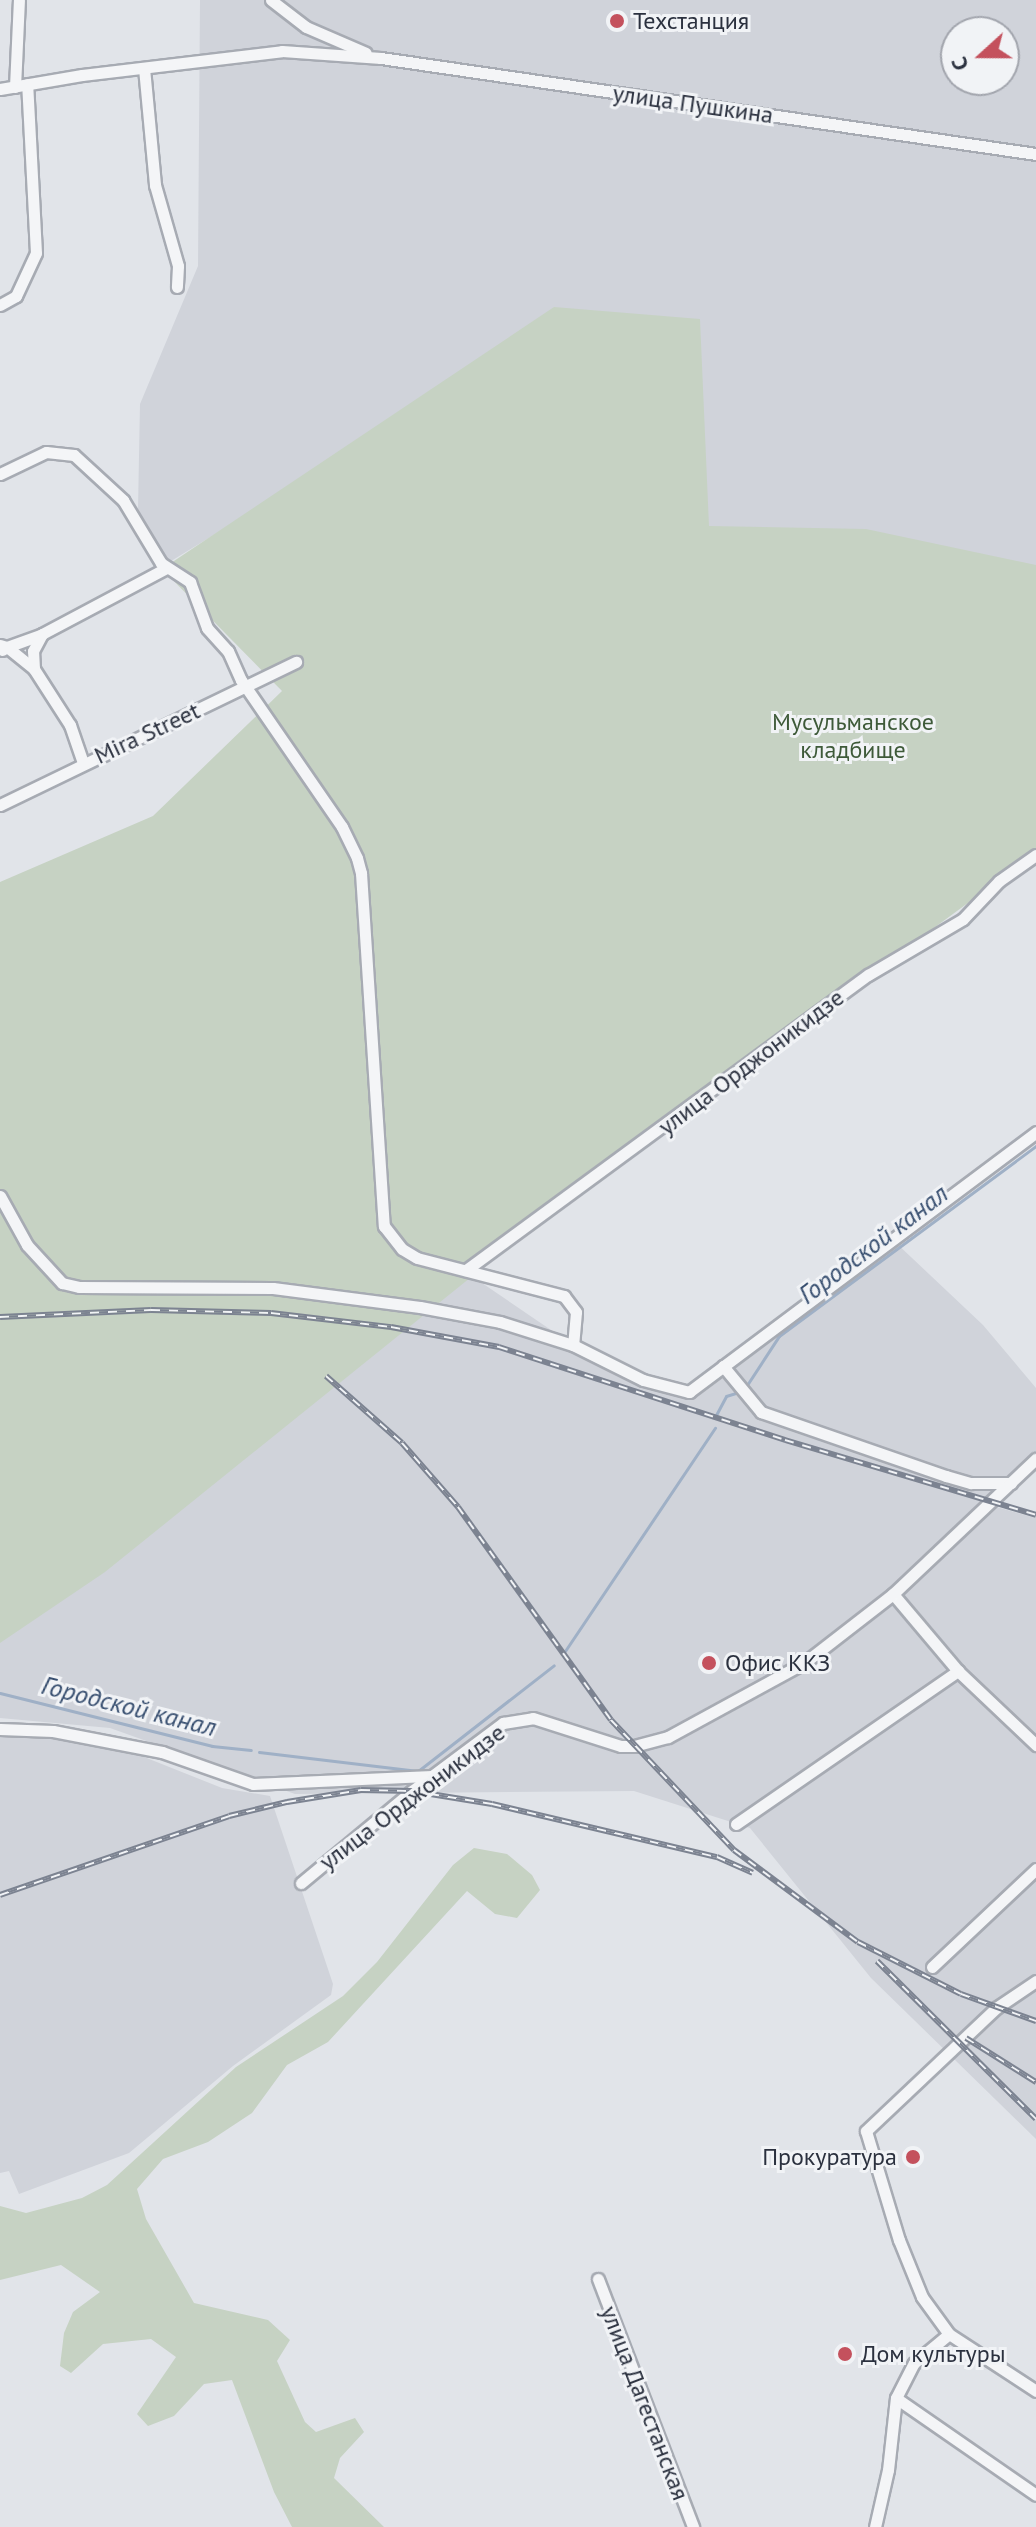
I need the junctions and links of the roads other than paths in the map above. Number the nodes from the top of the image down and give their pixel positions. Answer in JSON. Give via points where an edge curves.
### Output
{"nodes":[{"id":1,"x":19,"y":0,"type":"edge"},
{"id":2,"x":271,"y":0,"type":"edge"},
{"id":3,"x":381,"y":58,"type":"junction"},
{"id":4,"x":144,"y":68,"type":"junction"},
{"id":5,"x":21,"y":85,"type":"junction"},
{"id":6,"x":0,"y":89,"type":"edge"},
{"id":7,"x":1036,"y":154,"type":"edge"},
{"id":8,"x":177,"y":287,"type":"dead end"},
{"id":9,"x":6,"y":303,"type":"edge"},
{"id":10,"x":0,"y":474,"type":"edge"},
{"id":11,"x":166,"y":568,"type":"junction"},
{"id":12,"x":42,"y":634,"type":"junction"},
{"id":13,"x":2,"y":648,"type":"edge"},
{"id":14,"x":296,"y":662,"type":"dead end"},
{"id":15,"x":34,"y":669,"type":"junction"},
{"id":16,"x":245,"y":686,"type":"junction"},
{"id":17,"x":83,"y":763,"type":"junction"},
{"id":18,"x":0,"y":805,"type":"edge"},
{"id":19,"x":1036,"y":855,"type":"edge"},
{"id":20,"x":1036,"y":1132,"type":"edge"},
{"id":21,"x":0,"y":1196,"type":"edge"},
{"id":22,"x":466,"y":1270,"type":"junction"},
{"id":23,"x":573,"y":1345,"type":"junction"},
{"id":24,"x":723,"y":1366,"type":"junction"},
{"id":25,"x":1036,"y":1459,"type":"edge"},
{"id":26,"x":1011,"y":1483,"type":"junction"},
{"id":27,"x":893,"y":1594,"type":"junction"},
{"id":28,"x":958,"y":1671,"type":"junction"},
{"id":29,"x":0,"y":1729,"type":"edge"},
{"id":30,"x":1036,"y":1745,"type":"edge"},
{"id":31,"x":433,"y":1776,"type":"junction"},
{"id":32,"x":736,"y":1824,"type":"dead end"},
{"id":33,"x":1036,"y":1869,"type":"edge"},
{"id":34,"x":301,"y":1883,"type":"dead end"},
{"id":35,"x":932,"y":1967,"type":"dead end"},
{"id":36,"x":1036,"y":1981,"type":"edge"},
{"id":37,"x":598,"y":2279,"type":"dead end"},
{"id":38,"x":949,"y":2334,"type":"junction"},
{"id":39,"x":1036,"y":2391,"type":"edge"},
{"id":40,"x":896,"y":2398,"type":"junction"},
{"id":41,"x":1036,"y":2495,"type":"edge"},
{"id":42,"x":693,"y":2527,"type":"edge"},
{"id":43,"x":875,"y":2527,"type":"edge"}],
"edges":[{"from":1,"to":5,"type":"street"},
{"from":2,"to":3,"type":"street","via":[[306,27]]},
{"from":3,"to":4,"type":"street","via":[[282,51]]},
{"from":3,"to":7,"type":"street"},
{"from":4,"to":5,"type":"street"},
{"from":4,"to":8,"type":"street","via":[[155,185],[178,266]]},
{"from":5,"to":6,"type":"street"},
{"from":5,"to":9,"type":"street","via":[[36,253]]},
{"from":10,"to":11,"type":"street","via":[[46,452],[74,455],[123,500]]},
{"from":11,"to":12,"type":"street"},
{"from":11,"to":16,"type":"street","via":[[190,582],[200,618],[228,651]]},
{"from":12,"to":13,"type":"street"},
{"from":12,"to":15,"type":"street","via":[[33,651]]},
{"from":13,"to":15,"type":"street"},
{"from":14,"to":16,"type":"street","name":"Mira Street"},
{"from":15,"to":17,"type":"street","via":[[70,725]]},
{"from":16,"to":17,"type":"street","name":"Mira Street"},
{"from":16,"to":22,"type":"street","via":[[342,827],[361,873],[384,1226],[417,1258]]},
{"from":17,"to":18,"type":"street","name":"Mira Street"},
{"from":19,"to":22,"type":"street","name":"улица Орджоникидзе","via":[[999,881],[963,919],[868,975]]},
{"from":20,"to":24,"type":"street"},
{"from":21,"to":23,"type":"street","via":[[27,1245],[62,1283],[273,1288],[500,1322]]},
{"from":22,"to":23,"type":"street","via":[[564,1296],[576,1312]]},
{"from":23,"to":24,"type":"street","via":[[643,1380],[689,1392]]},
{"from":24,"to":26,"type":"street","via":[[761,1412],[946,1476],[971,1483]]},
{"from":25,"to":26,"type":"street","name":"улица Орджоникидзе"},
{"from":26,"to":27,"type":"street","name":"улица Орджоникидзе"},
{"from":27,"to":28,"type":"street"},
{"from":27,"to":31,"type":"street","name":"улица Орджоникидзе","via":[[804,1663],[668,1737],[621,1746],[533,1718],[503,1723]]},
{"from":28,"to":30,"type":"street"},
{"from":28,"to":32,"type":"street"},
{"from":29,"to":31,"type":"street","via":[[53,1731],[162,1752],[253,1784]]},
{"from":31,"to":34,"type":"street","name":"улица Орджоникидзе"},
{"from":33,"to":35,"type":"street"},
{"from":36,"to":38,"type":"street","via":[[996,2008],[866,2131],[904,2254],[922,2297]]},
{"from":37,"to":42,"type":"street","name":"улица Дагестанская"},
{"from":38,"to":39,"type":"street"},
{"from":38,"to":40,"type":"street","via":[[914,2363]]},
{"from":40,"to":41,"type":"street"},
{"from":40,"to":43,"type":"street"}]}
